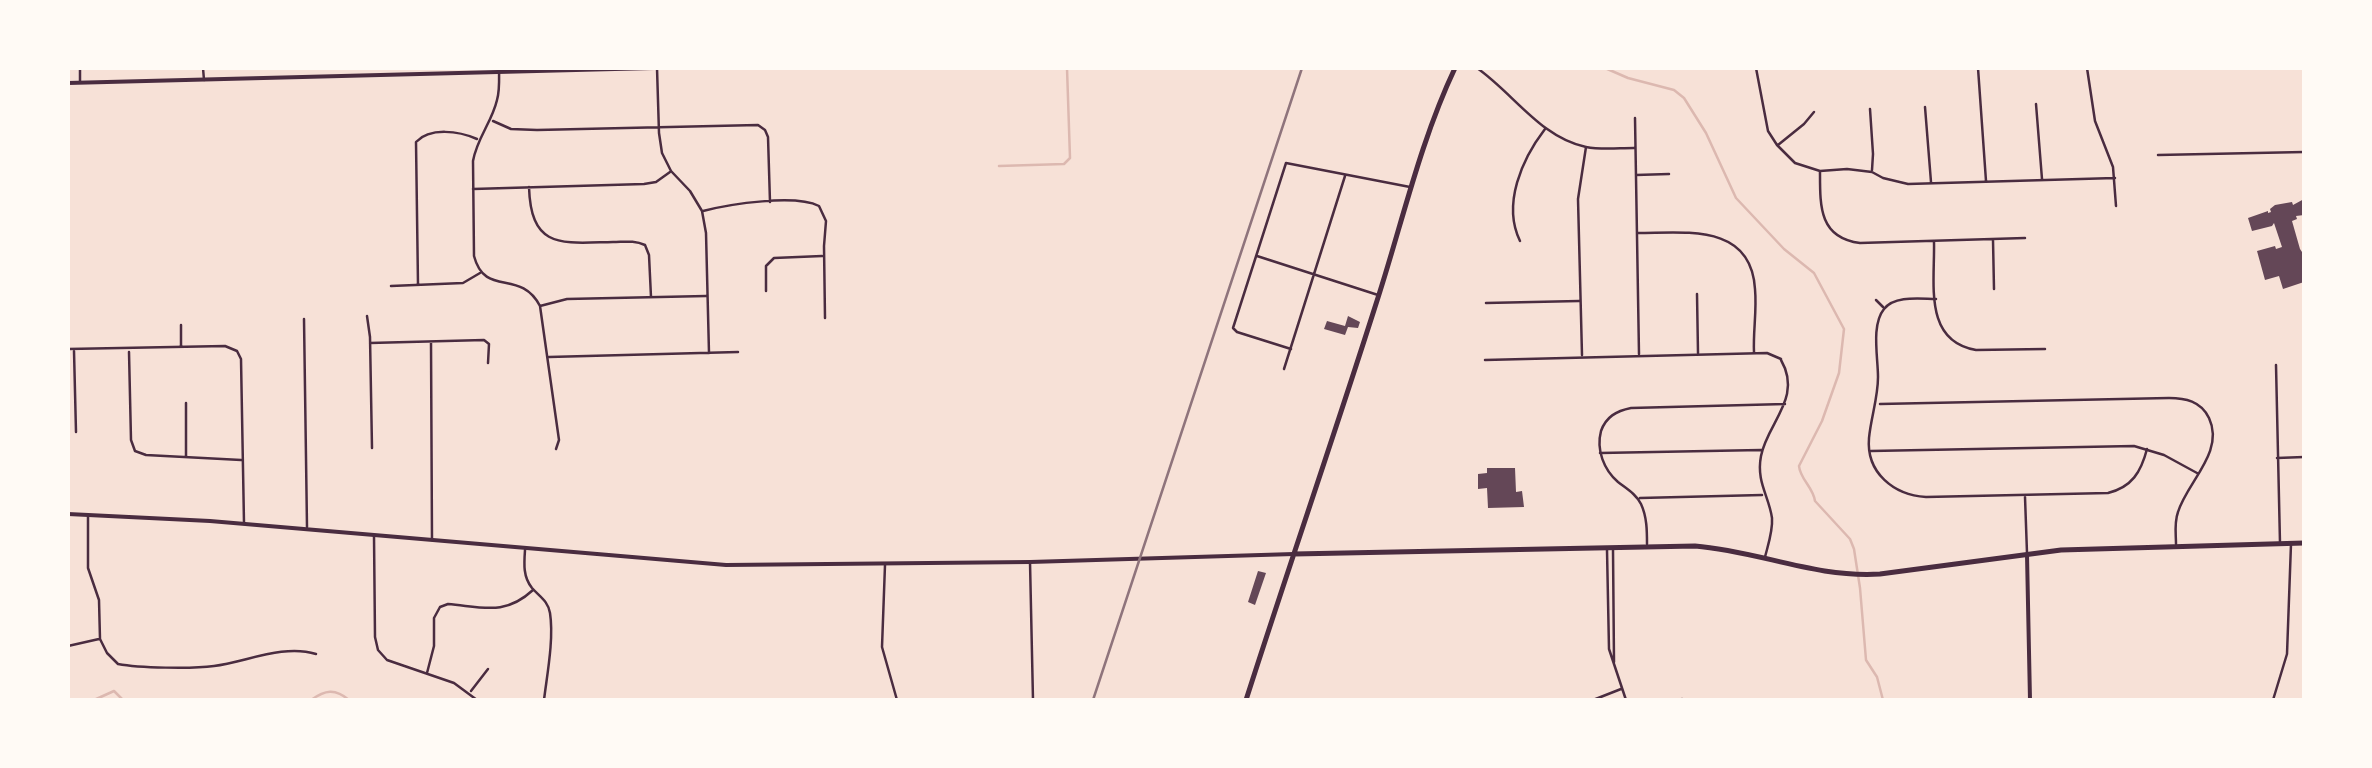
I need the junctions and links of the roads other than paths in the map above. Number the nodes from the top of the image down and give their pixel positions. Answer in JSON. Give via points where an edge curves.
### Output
{"nodes":[{"id":1,"x":80,"y":68,"type":"edge"},
{"id":2,"x":203,"y":68,"type":"edge"},
{"id":3,"x":655,"y":68,"type":"edge"},
{"id":4,"x":1455,"y":68,"type":"edge"},
{"id":5,"x":1477,"y":68,"type":"edge"},
{"id":6,"x":1756,"y":68,"type":"edge"},
{"id":7,"x":1978,"y":68,"type":"edge"},
{"id":8,"x":2087,"y":68,"type":"edge"},
{"id":9,"x":552,"y":69,"type":"edge"},
{"id":10,"x":446,"y":70,"type":"edge"},
{"id":11,"x":499,"y":70,"type":"edge"},
{"id":12,"x":393,"y":71,"type":"edge"},
{"id":13,"x":327,"y":73,"type":"edge"},
{"id":14,"x":204,"y":80,"type":"junction"},
{"id":15,"x":68,"y":83,"type":"edge"},
{"id":16,"x":80,"y":83,"type":"junction"},
{"id":17,"x":2036,"y":104,"type":"dead end"},
{"id":18,"x":1925,"y":107,"type":"dead end"},
{"id":19,"x":1870,"y":110,"type":"dead end"},
{"id":20,"x":1814,"y":112,"type":"dead end"},
{"id":21,"x":1635,"y":118,"type":"dead end"},
{"id":22,"x":490,"y":119,"type":"junction"},
{"id":23,"x":658,"y":127,"type":"junction"},
{"id":24,"x":1546,"y":128,"type":"junction"},
{"id":25,"x":478,"y":140,"type":"junction"},
{"id":26,"x":1776,"y":146,"type":"junction"},
{"id":27,"x":1586,"y":147,"type":"junction"},
{"id":28,"x":1635,"y":148,"type":"junction"},
{"id":29,"x":2304,"y":152,"type":"edge"},
{"id":30,"x":2158,"y":155,"type":"dead end"},
{"id":31,"x":1820,"y":171,"type":"junction"},
{"id":32,"x":672,"y":172,"type":"junction"},
{"id":33,"x":1872,"y":172,"type":"junction"},
{"id":34,"x":1345,"y":174,"type":"junction"},
{"id":35,"x":1669,"y":174,"type":"dead end"},
{"id":36,"x":1636,"y":175,"type":"junction"},
{"id":37,"x":2116,"y":178,"type":"junction"},
{"id":38,"x":2042,"y":180,"type":"junction"},
{"id":39,"x":1986,"y":182,"type":"junction"},
{"id":40,"x":1931,"y":184,"type":"junction"},
{"id":41,"x":530,"y":187,"type":"junction"},
{"id":42,"x":1412,"y":187,"type":"junction"},
{"id":43,"x":473,"y":189,"type":"junction"},
{"id":44,"x":770,"y":202,"type":"junction"},
{"id":45,"x":2116,"y":206,"type":"dead end"},
{"id":46,"x":702,"y":211,"type":"junction"},
{"id":47,"x":1637,"y":234,"type":"junction"},
{"id":48,"x":2025,"y":238,"type":"dead end"},
{"id":49,"x":1993,"y":239,"type":"junction"},
{"id":50,"x":1934,"y":240,"type":"junction"},
{"id":51,"x":1520,"y":241,"type":"dead end"},
{"id":52,"x":824,"y":256,"type":"junction"},
{"id":53,"x":1256,"y":256,"type":"junction"},
{"id":54,"x":481,"y":272,"type":"junction"},
{"id":55,"x":1314,"y":274,"type":"junction"},
{"id":56,"x":418,"y":285,"type":"junction"},
{"id":57,"x":391,"y":286,"type":"dead end"},
{"id":58,"x":1994,"y":289,"type":"dead end"},
{"id":59,"x":766,"y":291,"type":"dead end"},
{"id":60,"x":1697,"y":294,"type":"dead end"},
{"id":61,"x":1379,"y":295,"type":"junction"},
{"id":62,"x":708,"y":296,"type":"junction"},
{"id":63,"x":650,"y":298,"type":"junction"},
{"id":64,"x":1936,"y":299,"type":"junction"},
{"id":65,"x":1876,"y":300,"type":"dead end"},
{"id":66,"x":1580,"y":301,"type":"junction"},
{"id":67,"x":1486,"y":302,"type":"dead end"},
{"id":68,"x":540,"y":306,"type":"junction"},
{"id":69,"x":1884,"y":308,"type":"junction"},
{"id":70,"x":367,"y":316,"type":"dead end"},
{"id":71,"x":826,"y":318,"type":"dead end"},
{"id":72,"x":304,"y":319,"type":"dead end"},
{"id":73,"x":180,"y":325,"type":"dead end"},
{"id":74,"x":430,"y":342,"type":"junction"},
{"id":75,"x":370,"y":343,"type":"junction"},
{"id":76,"x":181,"y":348,"type":"junction"},
{"id":77,"x":129,"y":349,"type":"junction"},
{"id":78,"x":1291,"y":349,"type":"junction"},
{"id":79,"x":2045,"y":349,"type":"dead end"},
{"id":80,"x":68,"y":350,"type":"edge"},
{"id":81,"x":74,"y":350,"type":"junction"},
{"id":82,"x":738,"y":352,"type":"dead end"},
{"id":83,"x":710,"y":353,"type":"junction"},
{"id":84,"x":1698,"y":354,"type":"junction"},
{"id":85,"x":1754,"y":354,"type":"junction"},
{"id":86,"x":1785,"y":354,"type":"dead end"},
{"id":87,"x":1640,"y":355,"type":"junction"},
{"id":88,"x":548,"y":357,"type":"junction"},
{"id":89,"x":1582,"y":358,"type":"junction"},
{"id":90,"x":1780,"y":359,"type":"junction"},
{"id":91,"x":1484,"y":360,"type":"dead end"},
{"id":92,"x":488,"y":363,"type":"dead end"},
{"id":93,"x":2276,"y":365,"type":"dead end"},
{"id":94,"x":1284,"y":369,"type":"dead end"},
{"id":95,"x":186,"y":403,"type":"dead end"},
{"id":96,"x":1784,"y":404,"type":"junction"},
{"id":97,"x":1877,"y":404,"type":"junction"},
{"id":98,"x":76,"y":432,"type":"dead end"},
{"id":99,"x":372,"y":448,"type":"dead end"},
{"id":100,"x":556,"y":449,"type":"dead end"},
{"id":101,"x":2148,"y":449,"type":"junction"},
{"id":102,"x":1762,"y":450,"type":"junction"},
{"id":103,"x":1870,"y":451,"type":"junction"},
{"id":104,"x":1600,"y":453,"type":"junction"},
{"id":105,"x":186,"y":457,"type":"junction"},
{"id":106,"x":2304,"y":457,"type":"edge"},
{"id":107,"x":2278,"y":458,"type":"junction"},
{"id":108,"x":242,"y":460,"type":"junction"},
{"id":109,"x":2198,"y":474,"type":"junction"},
{"id":110,"x":1764,"y":494,"type":"junction"},
{"id":111,"x":2025,"y":495,"type":"junction"},
{"id":112,"x":1638,"y":498,"type":"junction"},
{"id":113,"x":68,"y":514,"type":"edge"},
{"id":114,"x":88,"y":515,"type":"junction"},
{"id":115,"x":244,"y":524,"type":"junction"},
{"id":116,"x":307,"y":530,"type":"junction"},
{"id":117,"x":374,"y":536,"type":"junction"},
{"id":118,"x":432,"y":541,"type":"junction"},
{"id":119,"x":2304,"y":542,"type":"edge"},
{"id":120,"x":2280,"y":543,"type":"junction"},
{"id":121,"x":2291,"y":543,"type":"junction"},
{"id":122,"x":1647,"y":546,"type":"junction"},
{"id":123,"x":2176,"y":546,"type":"junction"},
{"id":124,"x":1610,"y":547,"type":"junction"},
{"id":125,"x":525,"y":549,"type":"junction"},
{"id":126,"x":2027,"y":553,"type":"junction"},
{"id":127,"x":1294,"y":554,"type":"junction"},
{"id":128,"x":1764,"y":559,"type":"junction"},
{"id":129,"x":1030,"y":562,"type":"junction"},
{"id":130,"x":886,"y":565,"type":"junction"},
{"id":131,"x":533,"y":590,"type":"junction"},
{"id":132,"x":100,"y":638,"type":"junction"},
{"id":133,"x":68,"y":646,"type":"edge"},
{"id":134,"x":316,"y":654,"type":"dead end"},
{"id":135,"x":488,"y":668,"type":"dead end"},
{"id":136,"x":427,"y":674,"type":"junction"},
{"id":137,"x":1622,"y":689,"type":"junction"},
{"id":138,"x":469,"y":693,"type":"junction"},
{"id":139,"x":477,"y":700,"type":"edge"},
{"id":140,"x":544,"y":700,"type":"edge"},
{"id":141,"x":897,"y":700,"type":"edge"},
{"id":142,"x":1033,"y":700,"type":"edge"},
{"id":143,"x":1246,"y":700,"type":"edge"},
{"id":144,"x":1580,"y":700,"type":"edge"},
{"id":145,"x":1626,"y":700,"type":"edge"},
{"id":146,"x":2030,"y":700,"type":"edge"},
{"id":147,"x":2273,"y":700,"type":"edge"}],
"edges":[{"from":1,"to":16,"type":"street"},
{"from":2,"to":14,"type":"street"},
{"from":3,"to":9,"type":"main road"},
{"from":3,"to":23,"type":"street"},
{"from":4,"to":42,"type":"main road"},
{"from":5,"to":24,"type":"street"},
{"from":6,"to":26,"type":"street"},
{"from":7,"to":39,"type":"street"},
{"from":8,"to":37,"type":"street","via":[[2095,121]]},
{"from":9,"to":11,"type":"main road"},
{"from":10,"to":11,"type":"main road"},
{"from":10,"to":12,"type":"main road"},
{"from":11,"to":22,"type":"street"},
{"from":12,"to":13,"type":"main road"},
{"from":13,"to":14,"type":"main road"},
{"from":14,"to":16,"type":"main road"},
{"from":15,"to":16,"type":"main road"},
{"from":17,"to":38,"type":"street"},
{"from":18,"to":40,"type":"street"},
{"from":19,"to":33,"type":"street"},
{"from":20,"to":26,"type":"street"},
{"from":21,"to":28,"type":"street"},
{"from":22,"to":23,"type":"street","via":[[511,129]]},
{"from":22,"to":25,"type":"street"},
{"from":23,"to":32,"type":"street"},
{"from":23,"to":44,"type":"street","via":[[758,125],[768,137]]},
{"from":24,"to":27,"type":"street"},
{"from":24,"to":51,"type":"street","via":[[1518,180],[1514,225]]},
{"from":25,"to":43,"type":"street"},
{"from":25,"to":56,"type":"street","via":[[429,133],[415,148]]},
{"from":26,"to":31,"type":"street","via":[[1795,163]]},
{"from":27,"to":28,"type":"street"},
{"from":27,"to":66,"type":"street","via":[[1578,199]]},
{"from":28,"to":36,"type":"street"},
{"from":29,"to":30,"type":"street"},
{"from":31,"to":33,"type":"street"},
{"from":31,"to":50,"type":"street","via":[[1822,214],[1842,239]]},
{"from":32,"to":41,"type":"street","via":[[644,184]]},
{"from":32,"to":46,"type":"street"},
{"from":33,"to":40,"type":"street"},
{"from":34,"to":42,"type":"street"},
{"from":34,"to":53,"type":"street","via":[[1285,165]]},
{"from":34,"to":55,"type":"street"},
{"from":35,"to":36,"type":"street"},
{"from":36,"to":47,"type":"street"},
{"from":37,"to":38,"type":"street"},
{"from":37,"to":45,"type":"street"},
{"from":38,"to":39,"type":"street"},
{"from":39,"to":40,"type":"street"},
{"from":41,"to":43,"type":"street"},
{"from":41,"to":63,"type":"street","via":[[534,220],[550,238],[645,245]]},
{"from":42,"to":61,"type":"main road"},
{"from":43,"to":54,"type":"street","via":[[474,256]]},
{"from":44,"to":46,"type":"street"},
{"from":44,"to":52,"type":"street","via":[[815,204],[825,215]]},
{"from":46,"to":62,"type":"street"},
{"from":47,"to":85,"type":"street","via":[[1705,233],[1740,252],[1755,285]]},
{"from":47,"to":87,"type":"street"},
{"from":48,"to":49,"type":"street"},
{"from":49,"to":50,"type":"street"},
{"from":49,"to":58,"type":"street"},
{"from":50,"to":64,"type":"street"},
{"from":52,"to":59,"type":"street","via":[[772,260]]},
{"from":52,"to":71,"type":"street"},
{"from":53,"to":55,"type":"street"},
{"from":53,"to":78,"type":"street","via":[[1234,330]]},
{"from":54,"to":56,"type":"street","via":[[463,283]]},
{"from":54,"to":68,"type":"street","via":[[524,287]]},
{"from":55,"to":61,"type":"street"},
{"from":55,"to":78,"type":"street"},
{"from":56,"to":57,"type":"street"},
{"from":60,"to":84,"type":"street"},
{"from":61,"to":127,"type":"main road"},
{"from":62,"to":63,"type":"street"},
{"from":62,"to":83,"type":"street"},
{"from":63,"to":68,"type":"street"},
{"from":64,"to":69,"type":"street"},
{"from":64,"to":79,"type":"street","via":[[1940,326],[1957,344]]},
{"from":65,"to":69,"type":"street"},
{"from":66,"to":67,"type":"street"},
{"from":66,"to":89,"type":"street"},
{"from":68,"to":88,"type":"street"},
{"from":69,"to":97,"type":"street"},
{"from":70,"to":75,"type":"street"},
{"from":72,"to":116,"type":"street"},
{"from":73,"to":76,"type":"street"},
{"from":74,"to":75,"type":"street"},
{"from":74,"to":92,"type":"street","via":[[484,340]]},
{"from":74,"to":118,"type":"street"},
{"from":75,"to":99,"type":"street"},
{"from":76,"to":77,"type":"street"},
{"from":76,"to":108,"type":"street","via":[[237,350]]},
{"from":77,"to":81,"type":"street"},
{"from":77,"to":105,"type":"street","via":[[135,451]]},
{"from":78,"to":94,"type":"street"},
{"from":80,"to":81,"type":"street"},
{"from":81,"to":98,"type":"street"},
{"from":82,"to":83,"type":"street"},
{"from":83,"to":88,"type":"street"},
{"from":84,"to":85,"type":"street"},
{"from":84,"to":87,"type":"street"},
{"from":85,"to":90,"type":"street"},
{"from":86,"to":90,"type":"street"},
{"from":87,"to":89,"type":"street"},
{"from":88,"to":100,"type":"street"},
{"from":89,"to":91,"type":"street"},
{"from":90,"to":96,"type":"street"},
{"from":93,"to":107,"type":"street"},
{"from":95,"to":105,"type":"street"},
{"from":96,"to":102,"type":"street"},
{"from":96,"to":104,"type":"street","via":[[1625,409],[1602,429]]},
{"from":97,"to":103,"type":"street"},
{"from":97,"to":109,"type":"street","via":[[2178,398],[2196,404],[2210,422],[2210,450]]},
{"from":101,"to":103,"type":"street"},
{"from":101,"to":109,"type":"street"},
{"from":101,"to":111,"type":"street","via":[[2138,474],[2114,492]]},
{"from":102,"to":104,"type":"street"},
{"from":102,"to":110,"type":"street"},
{"from":103,"to":111,"type":"street","via":[[1880,475],[1908,495]]},
{"from":104,"to":112,"type":"street","via":[[1614,478]]},
{"from":105,"to":108,"type":"street"},
{"from":106,"to":107,"type":"street"},
{"from":107,"to":120,"type":"street"},
{"from":108,"to":115,"type":"street"},
{"from":109,"to":123,"type":"street","via":[[2178,510]]},
{"from":110,"to":112,"type":"street"},
{"from":110,"to":128,"type":"street","via":[[1772,521]]},
{"from":111,"to":126,"type":"street"},
{"from":112,"to":122,"type":"street"},
{"from":113,"to":114,"type":"main road"},
{"from":114,"to":115,"type":"main road"},
{"from":114,"to":132,"type":"street","via":[[88,568]]},
{"from":115,"to":116,"type":"main road"},
{"from":116,"to":117,"type":"main road"},
{"from":117,"to":118,"type":"main road"},
{"from":117,"to":136,"type":"street","via":[[378,650],[392,664]]},
{"from":118,"to":125,"type":"main road"},
{"from":119,"to":121,"type":"main road"},
{"from":120,"to":121,"type":"main road"},
{"from":120,"to":123,"type":"main road"},
{"from":121,"to":147,"type":"street","via":[[2288,654]]},
{"from":122,"to":124,"type":"main road"},
{"from":122,"to":128,"type":"main road","via":[[1715,548]]},
{"from":123,"to":126,"type":"main road"},
{"from":124,"to":127,"type":"main road"},
{"from":124,"to":137,"type":"street","via":[[1614,663]]},
{"from":125,"to":130,"type":"main road","via":[[726,565]]},
{"from":125,"to":131,"type":"street"},
{"from":126,"to":128,"type":"main road","via":[[1864,575]]},
{"from":126,"to":146,"type":"main road"},
{"from":127,"to":129,"type":"main road"},
{"from":127,"to":143,"type":"main road"},
{"from":129,"to":130,"type":"main road"},
{"from":129,"to":142,"type":"street"},
{"from":130,"to":141,"type":"street","via":[[882,647]]},
{"from":131,"to":136,"type":"street","via":[[504,607],[440,607]]},
{"from":131,"to":140,"type":"street","via":[[550,614]]},
{"from":132,"to":133,"type":"street"},
{"from":132,"to":134,"type":"street","via":[[124,665],[208,667]]},
{"from":135,"to":138,"type":"street"},
{"from":136,"to":138,"type":"street"},
{"from":137,"to":144,"type":"street"},
{"from":137,"to":145,"type":"street"},
{"from":138,"to":139,"type":"street"}]}
